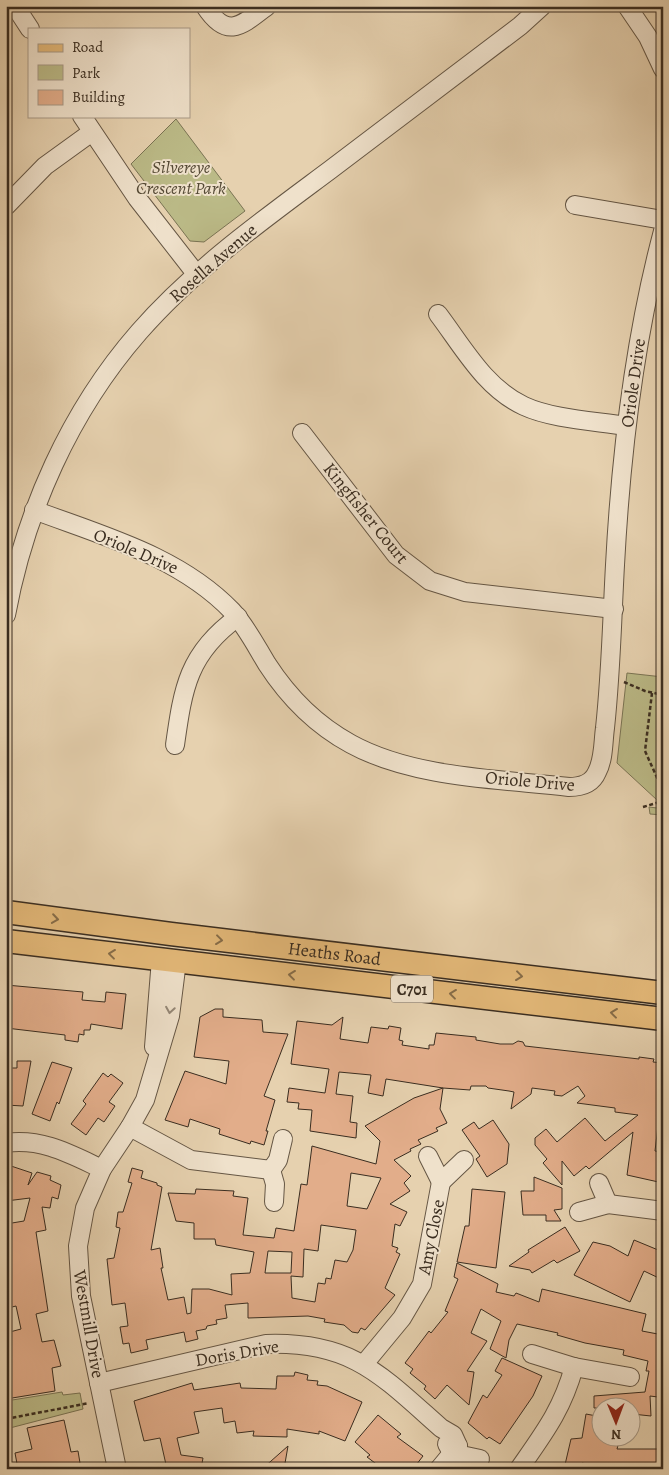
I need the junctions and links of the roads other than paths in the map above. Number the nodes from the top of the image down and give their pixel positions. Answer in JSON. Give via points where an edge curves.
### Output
{"nodes":[{"id":1,"x":14,"y":6,"type":"edge"},
{"id":2,"x":205,"y":6,"type":"edge"},
{"id":3,"x":266,"y":6,"type":"edge"},
{"id":4,"x":542,"y":6,"type":"edge"},
{"id":5,"x":627,"y":6,"type":"edge"},
{"id":6,"x":29,"y":28,"type":"edge"},
{"id":7,"x":663,"y":69,"type":"edge"},
{"id":8,"x":83,"y":118,"type":"edge"},
{"id":9,"x":92,"y":132,"type":"junction"},
{"id":10,"x":574,"y":205,"type":"dead end"},
{"id":11,"x":6,"y":206,"type":"edge"},
{"id":12,"x":663,"y":220,"type":"edge"},
{"id":13,"x":663,"y":231,"type":"edge"},
{"id":14,"x":196,"y":275,"type":"junction"},
{"id":15,"x":438,"y":314,"type":"dead end"},
{"id":16,"x":626,"y":426,"type":"junction"},
{"id":17,"x":302,"y":433,"type":"dead end"},
{"id":18,"x":34,"y":510,"type":"junction"},
{"id":19,"x":614,"y":609,"type":"junction"},
{"id":20,"x":6,"y":614,"type":"edge"},
{"id":21,"x":238,"y":617,"type":"junction"},
{"id":22,"x":175,"y":745,"type":"dead end"},
{"id":23,"x":6,"y":912,"type":"edge"},
{"id":24,"x":171,"y":934,"type":"junction"},
{"id":25,"x":6,"y":941,"type":"edge"},
{"id":26,"x":169,"y":960,"type":"junction"},
{"id":27,"x":663,"y":993,"type":"edge"},
{"id":28,"x":663,"y":1019,"type":"edge"},
{"id":29,"x":130,"y":1127,"type":"junction"},
{"id":30,"x":283,"y":1139,"type":"dead end"},
{"id":31,"x":6,"y":1143,"type":"edge"},
{"id":32,"x":428,"y":1156,"type":"dead end"},
{"id":33,"x":464,"y":1160,"type":"dead end"},
{"id":34,"x":102,"y":1169,"type":"junction"},
{"id":35,"x":271,"y":1170,"type":"junction"},
{"id":36,"x":441,"y":1182,"type":"junction"},
{"id":37,"x":599,"y":1183,"type":"dead end"},
{"id":38,"x":274,"y":1202,"type":"dead end"},
{"id":39,"x":608,"y":1204,"type":"junction"},
{"id":40,"x":663,"y":1211,"type":"edge"},
{"id":41,"x":578,"y":1212,"type":"dead end"},
{"id":42,"x":532,"y":1354,"type":"dead end"},
{"id":43,"x":364,"y":1364,"type":"junction"},
{"id":44,"x":574,"y":1368,"type":"junction"},
{"id":45,"x":630,"y":1377,"type":"dead end"},
{"id":46,"x":99,"y":1383,"type":"junction"},
{"id":47,"x":454,"y":1449,"type":"junction"},
{"id":48,"x":486,"y":1464,"type":"edge"},
{"id":49,"x":118,"y":1469,"type":"edge"},
{"id":50,"x":439,"y":1469,"type":"edge"},
{"id":51,"x":520,"y":1469,"type":"edge"}],
"edges":[{"from":1,"to":6,"type":"street"},
{"from":2,"to":3,"type":"street","via":[[216,21],[231,27],[241,25]]},
{"from":4,"to":14,"type":"street","name":"Rosella Avenue"},
{"from":5,"to":7,"type":"street","via":[[648,37]]},
{"from":8,"to":9,"type":"street"},
{"from":9,"to":11,"type":"street","via":[[45,166]]},
{"from":9,"to":14,"type":"street"},
{"from":10,"to":12,"type":"street"},
{"from":13,"to":16,"type":"street","name":"Oriole Drive","via":[[643,318]]},
{"from":14,"to":18,"type":"street","name":"Rosella Avenue","via":[[138,334],[91,397],[58,456]]},
{"from":15,"to":16,"type":"street","via":[[488,379],[510,398],[538,411]]},
{"from":16,"to":19,"type":"street","name":"Oriole Drive"},
{"from":17,"to":19,"type":"street","name":"Kingfisher Court","via":[[396,555],[430,580],[465,592]]},
{"from":18,"to":20,"type":"street","name":"Rosella Avenue","via":[[18,558]]},
{"from":18,"to":21,"type":"street","name":"Oriole Drive","via":[[175,566],[212,592]]},
{"from":19,"to":21,"type":"street","name":"Oriole Drive","via":[[610,676],[598,772],[588,783],[569,787],[418,769],[367,753],[319,723],[289,695]]},
{"from":21,"to":22,"type":"street","via":[[208,643],[192,667],[183,691]]},
{"from":23,"to":24,"type":"main road","name":"Heaths Road","number":"C701","one_way":true},
{"from":24,"to":26,"type":"main road"},
{"from":24,"to":27,"type":"main road","name":"Heaths Road","number":"C701","one_way":true},
{"from":26,"to":25,"type":"main road","name":"Heaths Road","number":"C701","one_way":true},
{"from":28,"to":26,"type":"main road","name":"Heaths Road","number":"C701","one_way":true},
{"from":26,"to":29,"type":"street","name":"Westmill Drive","via":[[152,1075],[145,1100]]},
{"from":29,"to":34,"type":"street","name":"Westmill Drive"},
{"from":29,"to":35,"type":"street","via":[[191,1160]]},
{"from":30,"to":35,"type":"street","via":[[278,1160]]},
{"from":31,"to":34,"type":"street","via":[[39,1142]]},
{"from":32,"to":36,"type":"street","name":"Amy Close"},
{"from":33,"to":36,"type":"street","name":"Amy Close"},
{"from":34,"to":46,"type":"street","name":"Westmill Drive","via":[[85,1208],[78,1246],[81,1296]]},
{"from":35,"to":38,"type":"street","via":[[275,1184]]},
{"from":36,"to":43,"type":"street","name":"Amy Close","via":[[422,1284],[402,1318]]},
{"from":37,"to":39,"type":"street"},
{"from":39,"to":40,"type":"street"},
{"from":39,"to":41,"type":"street"},
{"from":42,"to":44,"type":"street"},
{"from":43,"to":46,"type":"street","name":"Doris Drive","via":[[314,1346],[266,1344]]},
{"from":43,"to":47,"type":"street","name":"Doris Drive","via":[[442,1428]]},
{"from":44,"to":45,"type":"street"},
{"from":44,"to":51,"type":"street","via":[[556,1414]]},
{"from":46,"to":49,"type":"street","name":"Westmill Drive"},
{"from":47,"to":48,"type":"street"},
{"from":47,"to":50,"type":"street"}]}
